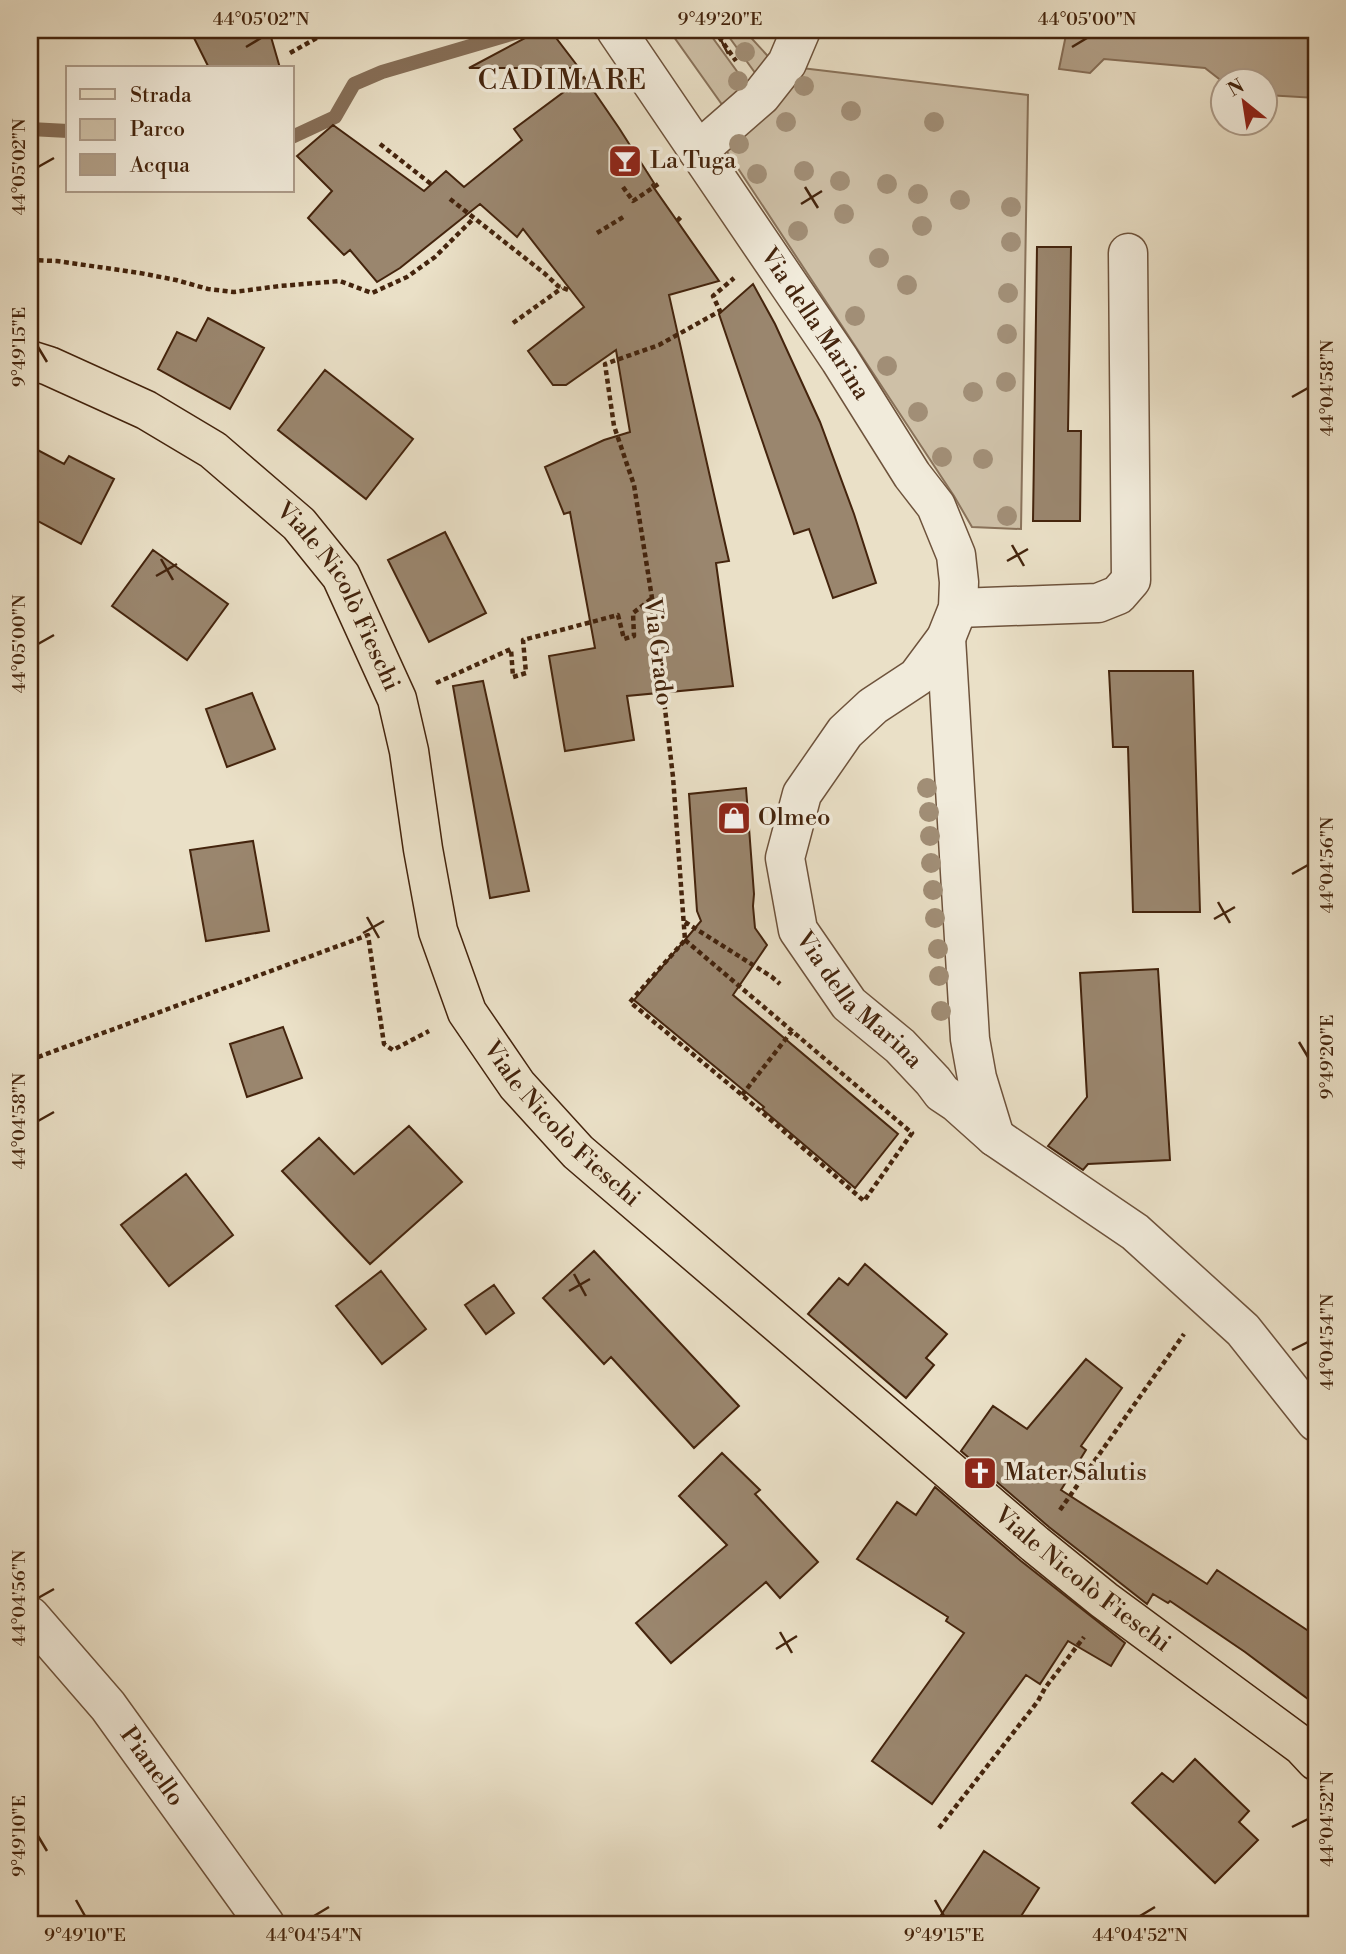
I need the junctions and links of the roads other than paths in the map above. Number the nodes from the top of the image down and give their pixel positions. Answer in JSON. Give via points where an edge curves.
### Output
{"nodes":[{"id":1,"x":616,"y":30,"type":"edge"},
{"id":2,"x":801,"y":30,"type":"edge"},
{"id":3,"x":698,"y":151,"type":"junction"},
{"id":4,"x":1128,"y":253,"type":"dead end"},
{"id":5,"x":30,"y":360,"type":"edge"},
{"id":6,"x":952,"y":623,"type":"junction"},
{"id":7,"x":995,"y":1137,"type":"junction"},
{"id":8,"x":1316,"y":1422,"type":"edge"},
{"id":9,"x":30,"y":1615,"type":"edge"},
{"id":10,"x":1316,"y":1761,"type":"edge"},
{"id":11,"x":265,"y":1924,"type":"edge"}],
"edges":[{"from":1,"to":3,"type":"street","name":"Via della Marina"},
{"from":2,"to":3,"type":"street","via":[[787,63],[761,96]]},
{"from":3,"to":6,"type":"street","name":"Via della Marina","via":[[936,506],[956,555],[959,582]]},
{"from":4,"to":6,"type":"street","via":[[1131,580],[1118,595],[1098,603]]},
{"from":5,"to":10,"type":"main road","name":"Viale Nicolò Fieschi","via":[[146,410],[213,450],[299,524],[341,576],[397,699],[438,931],[467,1012],[517,1085],[578,1152],[1035,1544]]},
{"from":6,"to":7,"type":"street","name":"Via della Marina","via":[[970,1039]]},
{"from":6,"to":7,"type":"street","name":"Via della Marina","via":[[917,677],[873,706],[845,732],[802,794],[785,858],[798,930],[823,1021],[900,1046],[942,1093]]},
{"from":7,"to":8,"type":"street","name":"Via della Marina","via":[[1135,1232],[1237,1332]]},
{"from":9,"to":11,"type":"street","name":"Pianello","via":[[108,1706]]}]}
